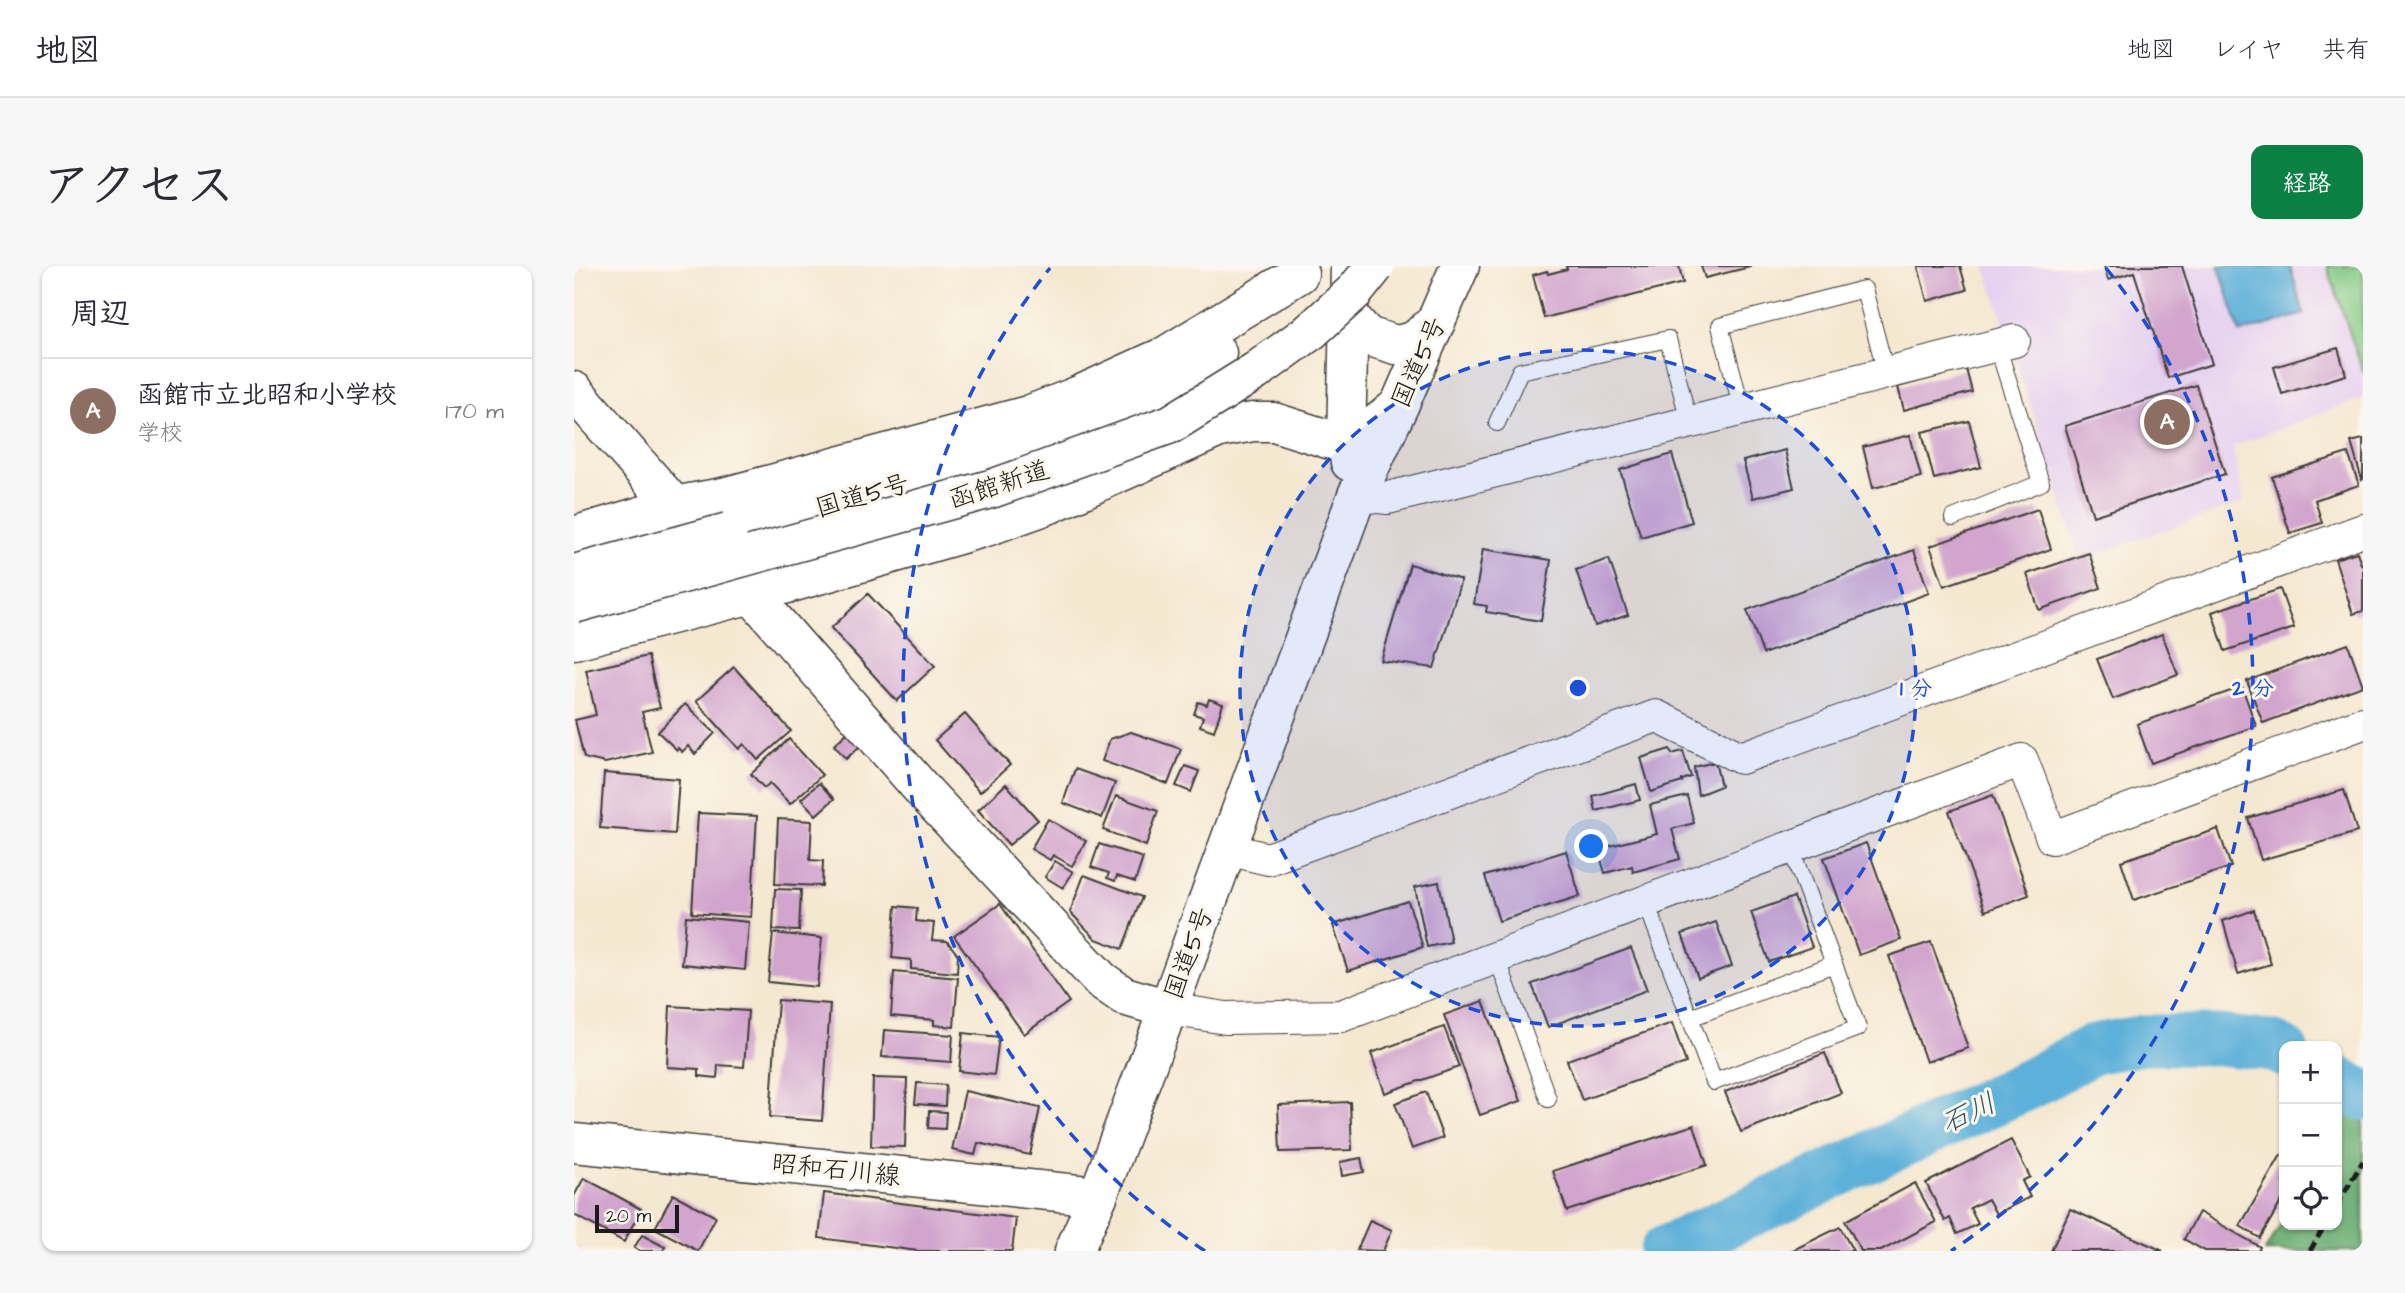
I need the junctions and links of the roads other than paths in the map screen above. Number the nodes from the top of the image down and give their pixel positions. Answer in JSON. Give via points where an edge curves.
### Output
{"nodes":[{"id":1,"x":1350,"y":266,"type":"edge"},
{"id":2,"x":1375,"y":266,"type":"edge"},
{"id":3,"x":1460,"y":266,"type":"edge"},
{"id":4,"x":1302,"y":270,"type":"edge"},
{"id":5,"x":1350,"y":317,"type":"junction"},
{"id":6,"x":1436,"y":322,"type":"junction"},
{"id":7,"x":2005,"y":343,"type":"joint"},
{"id":8,"x":1886,"y":373,"type":"junction"},
{"id":9,"x":574,"y":391,"type":"edge"},
{"id":10,"x":1399,"y":406,"type":"junction"},
{"id":11,"x":1742,"y":409,"type":"junction"},
{"id":12,"x":1689,"y":422,"type":"junction"},
{"id":13,"x":1497,"y":423,"type":"dead end"},
{"id":14,"x":1346,"y":442,"type":"junction"},
{"id":15,"x":1357,"y":495,"type":"junction"},
{"id":16,"x":674,"y":506,"type":"junction"},
{"id":17,"x":1953,"y":518,"type":"dead end"},
{"id":18,"x":2363,"y":530,"type":"edge"},
{"id":19,"x":574,"y":536,"type":"edge"},
{"id":20,"x":574,"y":574,"type":"edge"},
{"id":21,"x":752,"y":594,"type":"junction"},
{"id":22,"x":574,"y":604,"type":"edge"},
{"id":23,"x":574,"y":640,"type":"edge"},
{"id":24,"x":2363,"y":723,"type":"edge"},
{"id":25,"x":1227,"y":849,"type":"junction"},
{"id":26,"x":1791,"y":849,"type":"junction"},
{"id":27,"x":1646,"y":903,"type":"junction"},
{"id":28,"x":1497,"y":958,"type":"junction"},
{"id":29,"x":1834,"y":964,"type":"junction"},
{"id":30,"x":1168,"y":1009,"type":"junction"},
{"id":31,"x":1690,"y":1018,"type":"junction"},
{"id":32,"x":1548,"y":1099,"type":"dead end"},
{"id":33,"x":574,"y":1143,"type":"edge"},
{"id":34,"x":1097,"y":1196,"type":"junction"},
{"id":35,"x":1074,"y":1251,"type":"edge"}],
"edges":[{"from":1,"to":5,"type":"main road","name":"国道5号"},
{"from":2,"to":22,"type":"main road","name":"函館新道","bridge":true,"via":[[1311,331],[1171,424],[994,488]]},
{"from":3,"to":6,"type":"main road","name":"国道5号"},
{"from":4,"to":16,"type":"main road","via":[[1165,356],[1077,396],[1015,418]]},
{"from":4,"to":20,"type":"main road","name":"国道5号","bridge":true,"via":[[1256,321],[1225,347],[1129,406],[879,491]]},
{"from":5,"to":6,"type":"main road","via":[[1367,336],[1395,345],[1414,341]]},
{"from":5,"to":14,"type":"main road","name":"国道5号"},
{"from":6,"to":10,"type":"main road","name":"国道5号"},
{"from":7,"to":8,"type":"street"},
{"from":7,"to":17,"type":"lane","via":[[2041,483]]},
{"from":8,"to":11,"type":"street"},
{"from":8,"to":11,"type":"lane","via":[[1864,289],[1720,326]]},
{"from":9,"to":16,"type":"main road"},
{"from":10,"to":14,"type":"main road"},
{"from":10,"to":15,"type":"main road","name":"国道5号"},
{"from":11,"to":12,"type":"street"},
{"from":12,"to":13,"type":"lane","via":[[1668,339],[1520,372]]},
{"from":12,"to":15,"type":"street","via":[[1388,498]]},
{"from":14,"to":15,"type":"main road","name":"国道5号"},
{"from":14,"to":21,"type":"main road","via":[[1274,422],[1219,428],[1037,509]]},
{"from":15,"to":25,"type":"main road","name":"国道5号"},
{"from":16,"to":19,"type":"main road"},
{"from":16,"to":21,"type":"main road"},
{"from":18,"to":25,"type":"street","via":[[1741,758],[1656,716],[1268,859]]},
{"from":21,"to":23,"type":"main road"},
{"from":21,"to":30,"type":"main road","via":[[927,795],[1101,980],[1124,996]]},
{"from":24,"to":26,"type":"street","via":[[2052,838],[2022,760]]},
{"from":25,"to":30,"type":"main road","name":"国道5号"},
{"from":26,"to":27,"type":"street"},
{"from":26,"to":29,"type":"lane"},
{"from":27,"to":28,"type":"street"},
{"from":27,"to":31,"type":"lane"},
{"from":28,"to":30,"type":"street","via":[[1341,1016],[1226,1018]]},
{"from":28,"to":32,"type":"lane"},
{"from":29,"to":31,"type":"lane"},
{"from":29,"to":31,"type":"lane","via":[[1858,1028],[1714,1082]]},
{"from":30,"to":34,"type":"main road","name":"国道5号"},
{"from":33,"to":34,"type":"main road","name":"昭和石川線"},
{"from":34,"to":35,"type":"main road","name":"国道5号"}]}
